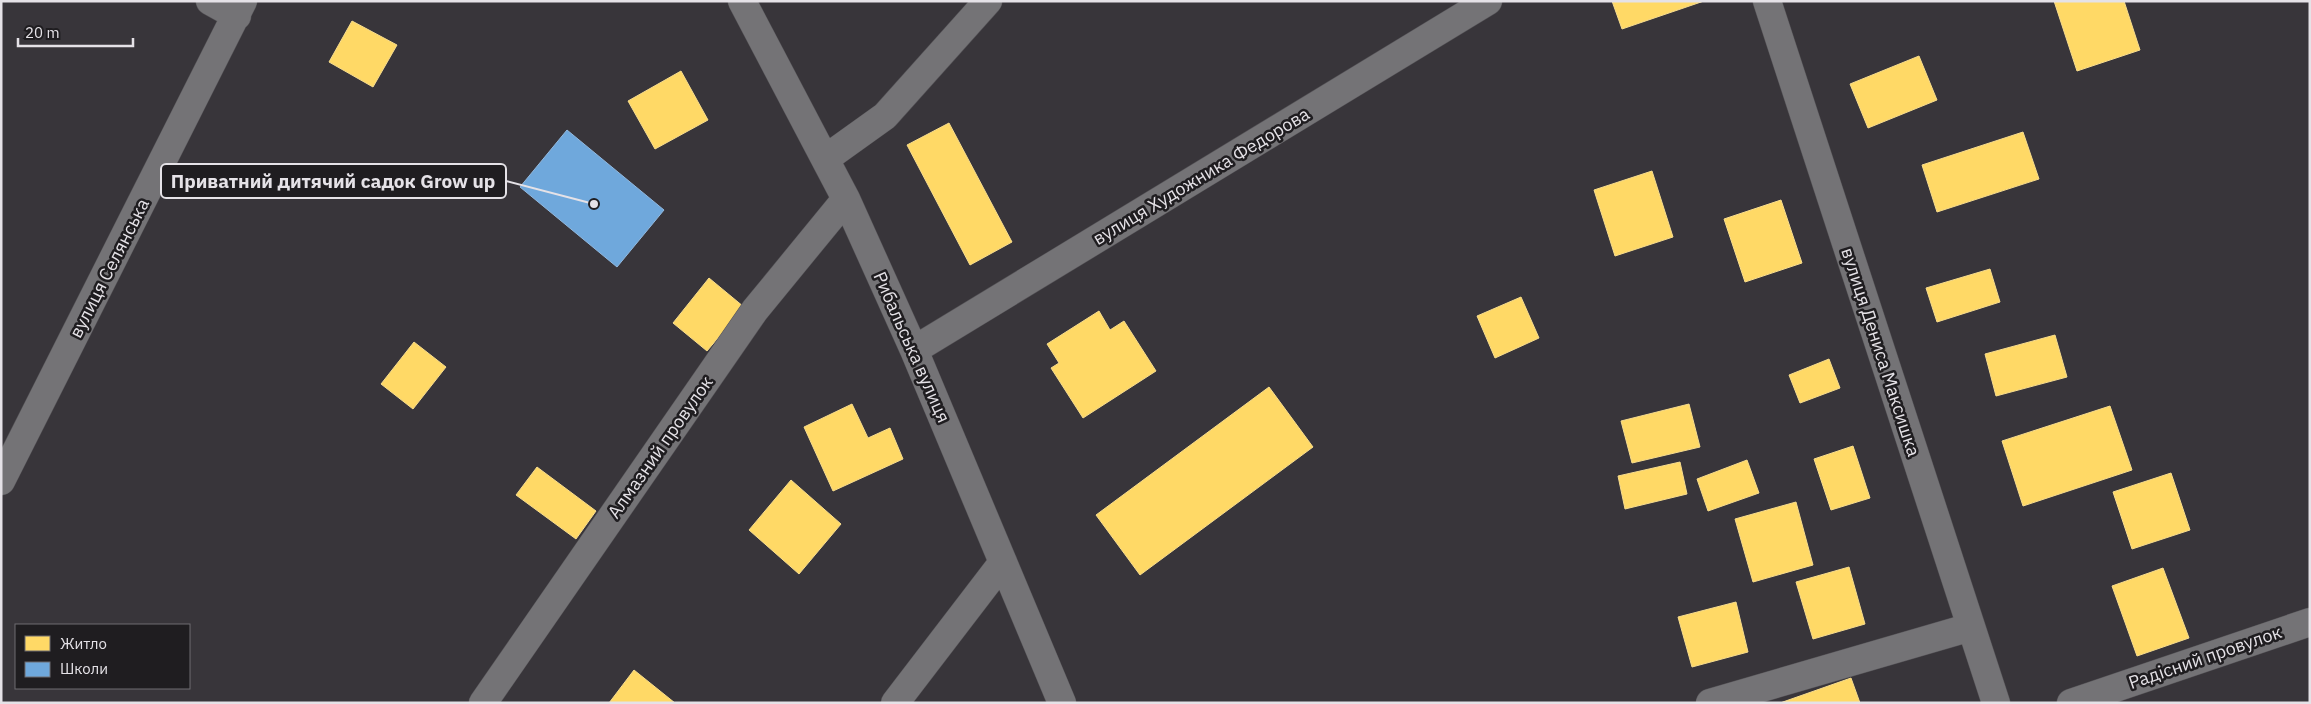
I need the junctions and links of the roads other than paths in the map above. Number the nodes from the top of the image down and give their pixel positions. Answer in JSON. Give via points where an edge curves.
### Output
{"nodes":[{"id":1,"x":210,"y":1,"type":"edge"},
{"id":2,"x":742,"y":1,"type":"edge"},
{"id":3,"x":988,"y":1,"type":"edge"},
{"id":4,"x":1488,"y":1,"type":"edge"},
{"id":5,"x":1767,"y":1,"type":"edge"},
{"id":6,"x":240,"y":8,"type":"edge"},
{"id":7,"x":825,"y":159,"type":"junction"},
{"id":8,"x":846,"y":200,"type":"junction"},
{"id":9,"x":914,"y":350,"type":"junction"},
{"id":10,"x":1,"y":481,"type":"edge"},
{"id":11,"x":1003,"y":562,"type":"junction"},
{"id":12,"x":2310,"y":622,"type":"edge"},
{"id":13,"x":1971,"y":627,"type":"junction"},
{"id":14,"x":483,"y":703,"type":"edge"},
{"id":15,"x":895,"y":703,"type":"edge"},
{"id":16,"x":1062,"y":703,"type":"edge"},
{"id":17,"x":1710,"y":703,"type":"edge"},
{"id":18,"x":1996,"y":703,"type":"edge"},
{"id":19,"x":2071,"y":703,"type":"edge"}],
"edges":[{"from":1,"to":6,"type":"street"},
{"from":2,"to":7,"type":"street","name":"Рибальська вулиця"},
{"from":3,"to":7,"type":"street","via":[[885,116]]},
{"from":4,"to":9,"type":"street","name":"вулиця Художника Федорова"},
{"from":5,"to":13,"type":"street","name":"вулиця Дениса Максишка"},
{"from":6,"to":10,"type":"street","name":"вулиця Селянська"},
{"from":7,"to":8,"type":"street","name":"Рибальська вулиця"},
{"from":8,"to":9,"type":"street","name":"Рибальська вулиця"},
{"from":8,"to":14,"type":"street","name":"Алмазний провулок","via":[[755,310]]},
{"from":9,"to":11,"type":"street","name":"Рибальська вулиця"},
{"from":11,"to":15,"type":"street"},
{"from":11,"to":16,"type":"street","name":"Рибальська вулиця"},
{"from":12,"to":19,"type":"street","name":"Радісний провулок"},
{"from":13,"to":17,"type":"street"},
{"from":13,"to":18,"type":"street","name":"вулиця Дениса Максишка"}]}
